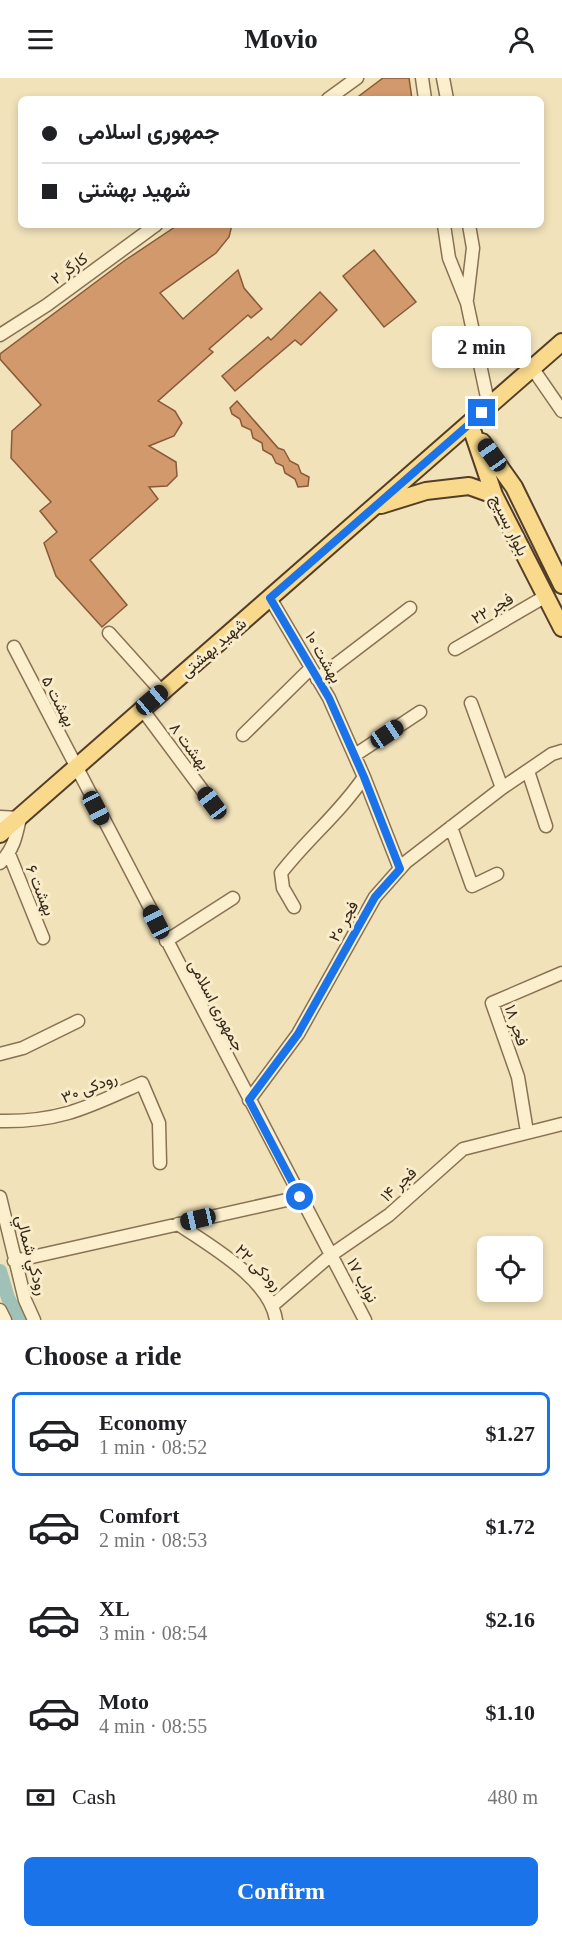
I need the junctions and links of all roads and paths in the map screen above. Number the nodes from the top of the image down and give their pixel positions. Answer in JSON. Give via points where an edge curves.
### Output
{"nodes":[{"id":1,"x":357,"y":78,"type":"edge"},
{"id":2,"x":422,"y":78,"type":"edge"},
{"id":3,"x":443,"y":78,"type":"edge"},
{"id":4,"x":332,"y":96,"type":"edge"},
{"id":5,"x":425,"y":96,"type":"edge"},
{"id":6,"x":446,"y":96,"type":"edge"},
{"id":7,"x":152,"y":228,"type":"edge"},
{"id":8,"x":444,"y":228,"type":"edge"},
{"id":9,"x":470,"y":228,"type":"edge"},
{"id":10,"x":467,"y":303,"type":"junction"},
{"id":11,"x":0,"y":335,"type":"edge"},
{"id":12,"x":562,"y":342,"type":"edge"},
{"id":13,"x":533,"y":369,"type":"junction"},
{"id":14,"x":562,"y":411,"type":"edge"},
{"id":15,"x":480,"y":415,"type":"junction"},
{"id":16,"x":494,"y":495,"type":"junction"},
{"id":17,"x":375,"y":507,"type":"junction"},
{"id":18,"x":562,"y":585,"type":"edge"},
{"id":19,"x":546,"y":597,"type":"junction"},
{"id":20,"x":270,"y":598,"type":"junction"},
{"id":21,"x":410,"y":608,"type":"dead end"},
{"id":22,"x":562,"y":628,"type":"edge"},
{"id":23,"x":109,"y":633,"type":"dead end"},
{"id":24,"x":14,"y":647,"type":"dead end"},
{"id":25,"x":454,"y":649,"type":"dead end"},
{"id":26,"x":314,"y":673,"type":"junction"},
{"id":27,"x":162,"y":692,"type":"junction"},
{"id":28,"x":471,"y":703,"type":"dead end"},
{"id":29,"x":142,"y":709,"type":"junction"},
{"id":30,"x":420,"y":712,"type":"dead end"},
{"id":31,"x":243,"y":735,"type":"dead end"},
{"id":32,"x":562,"y":751,"type":"edge"},
{"id":33,"x":355,"y":755,"type":"junction"},
{"id":34,"x":76,"y":770,"type":"junction"},
{"id":35,"x":528,"y":771,"type":"junction"},
{"id":36,"x":364,"y":777,"type":"junction"},
{"id":37,"x":502,"y":788,"type":"junction"},
{"id":38,"x":212,"y":803,"type":"dead end"},
{"id":39,"x":0,"y":817,"type":"edge"},
{"id":40,"x":20,"y":818,"type":"junction"},
{"id":41,"x":546,"y":826,"type":"dead end"},
{"id":42,"x":451,"y":827,"type":"junction"},
{"id":43,"x":0,"y":834,"type":"edge"},
{"id":44,"x":5,"y":858,"type":"edge"},
{"id":45,"x":400,"y":869,"type":"junction"},
{"id":46,"x":497,"y":874,"type":"dead end"},
{"id":47,"x":233,"y":898,"type":"dead end"},
{"id":48,"x":294,"y":907,"type":"dead end"},
{"id":49,"x":43,"y":938,"type":"dead end"},
{"id":50,"x":166,"y":941,"type":"junction"},
{"id":51,"x":562,"y":973,"type":"edge"},
{"id":52,"x":78,"y":1021,"type":"dead end"},
{"id":53,"x":0,"y":1054,"type":"edge"},
{"id":54,"x":249,"y":1100,"type":"junction"},
{"id":55,"x":0,"y":1121,"type":"edge"},
{"id":56,"x":562,"y":1124,"type":"edge"},
{"id":57,"x":527,"y":1132,"type":"junction"},
{"id":58,"x":160,"y":1163,"type":"dead end"},
{"id":59,"x":0,"y":1197,"type":"edge"},
{"id":60,"x":300,"y":1197,"type":"junction"},
{"id":61,"x":178,"y":1224,"type":"junction"},
{"id":62,"x":331,"y":1255,"type":"junction"},
{"id":63,"x":14,"y":1261,"type":"junction"},
{"id":64,"x":273,"y":1305,"type":"junction"},
{"id":65,"x":0,"y":1310,"type":"edge"},
{"id":66,"x":5,"y":1320,"type":"edge"},
{"id":67,"x":34,"y":1320,"type":"edge"},
{"id":68,"x":276,"y":1320,"type":"edge"},
{"id":69,"x":365,"y":1320,"type":"edge"}],
"edges":[{"from":1,"to":4,"type":"street"},
{"from":2,"to":5,"type":"street"},
{"from":3,"to":6,"type":"street"},
{"from":7,"to":11,"type":"street","name":"کارگر ۲"},
{"from":8,"to":10,"type":"street","via":[[449,258]]},
{"from":9,"to":10,"type":"street","via":[[473,248]]},
{"from":10,"to":15,"type":"street"},
{"from":12,"to":13,"type":"main road","name":"شهید بهشتی"},
{"from":13,"to":14,"type":"street"},
{"from":13,"to":15,"type":"main road","name":"شهید بهشتی"},
{"from":15,"to":16,"type":"main road","name":"بلوار بسیج"},
{"from":15,"to":17,"type":"main road","name":"شهید بهشتی"},
{"from":15,"to":18,"type":"main road","name":"بلوار بسیج"},
{"from":16,"to":17,"type":"main road","via":[[469,486],[426,491]]},
{"from":16,"to":19,"type":"main road","name":"بلوار بسیج"},
{"from":17,"to":20,"type":"main road","name":"شهید بهشتی"},
{"from":19,"to":22,"type":"main road","name":"بلوار بسیج"},
{"from":19,"to":25,"type":"street","name":"فجر ۲۲"},
{"from":20,"to":26,"type":"street","name":"بهشت ۱۰"},
{"from":20,"to":27,"type":"main road","name":"شهید بهشتی"},
{"from":21,"to":26,"type":"street"},
{"from":23,"to":27,"type":"street"},
{"from":24,"to":34,"type":"street","name":"بهشت ۵"},
{"from":26,"to":31,"type":"street"},
{"from":26,"to":33,"type":"street","name":"بهشت ۱۰"},
{"from":27,"to":29,"type":"main road","name":"شهید بهشتی"},
{"from":28,"to":37,"type":"street"},
{"from":29,"to":34,"type":"main road","name":"شهید بهشتی"},
{"from":29,"to":38,"type":"street","name":"بهشت ۸"},
{"from":30,"to":33,"type":"street"},
{"from":32,"to":35,"type":"street","name":"فجر ۲۰"},
{"from":33,"to":36,"type":"street","name":"بهشت ۱۰"},
{"from":34,"to":40,"type":"main road","name":"شهید بهشتی"},
{"from":34,"to":50,"type":"street","name":"جمهوری اسلامی"},
{"from":35,"to":37,"type":"street","name":"فجر ۲۰"},
{"from":35,"to":41,"type":"street"},
{"from":36,"to":45,"type":"street","name":"بهشت ۱۰"},
{"from":36,"to":48,"type":"street","via":[[345,806],[281,873],[283,888]]},
{"from":37,"to":42,"type":"street","name":"فجر ۲۰"},
{"from":39,"to":40,"type":"street"},
{"from":40,"to":43,"type":"main road","name":"شهید بهشتی"},
{"from":40,"to":44,"type":"street","via":[[15,841]]},
{"from":42,"to":45,"type":"street","name":"فجر ۲۰"},
{"from":42,"to":46,"type":"street","via":[[472,886]]},
{"from":44,"to":49,"type":"street","name":"بهشت ۶"},
{"from":45,"to":54,"type":"street","name":"فجر ۲۰","via":[[375,897],[298,1034]]},
{"from":47,"to":50,"type":"street"},
{"from":50,"to":54,"type":"street","name":"جمهوری اسلامی"},
{"from":51,"to":57,"type":"street","name":"فجر ۱۸","via":[[492,1003],[518,1077]]},
{"from":52,"to":53,"type":"street","via":[[23,1048]]},
{"from":54,"to":60,"type":"street","name":"جمهوری اسلامی"},
{"from":55,"to":58,"type":"street","name":"رودکی ۳۰","via":[[34,1122],[71,1114],[142,1083],[159,1123]]},
{"from":56,"to":57,"type":"street","name":"فجر ۱۴"},
{"from":57,"to":62,"type":"street","name":"فجر ۱۴","via":[[463,1149],[389,1215]]},
{"from":59,"to":63,"type":"street","name":"رودکي شمالي"},
{"from":60,"to":61,"type":"street"},
{"from":60,"to":62,"type":"street","name":"جمهوری اسلامی"},
{"from":61,"to":63,"type":"street"},
{"from":61,"to":64,"type":"street","name":"رودکی ۲۲","via":[[235,1263]]},
{"from":62,"to":64,"type":"street","name":"فجر ۱۴"},
{"from":62,"to":69,"type":"street","name":"نواب ۱۷"},
{"from":63,"to":67,"type":"street","name":"رودکي شمالي"},
{"from":64,"to":68,"type":"street","name":"رودکی ۲۲"},
{"from":65,"to":66,"type":"street"}]}
